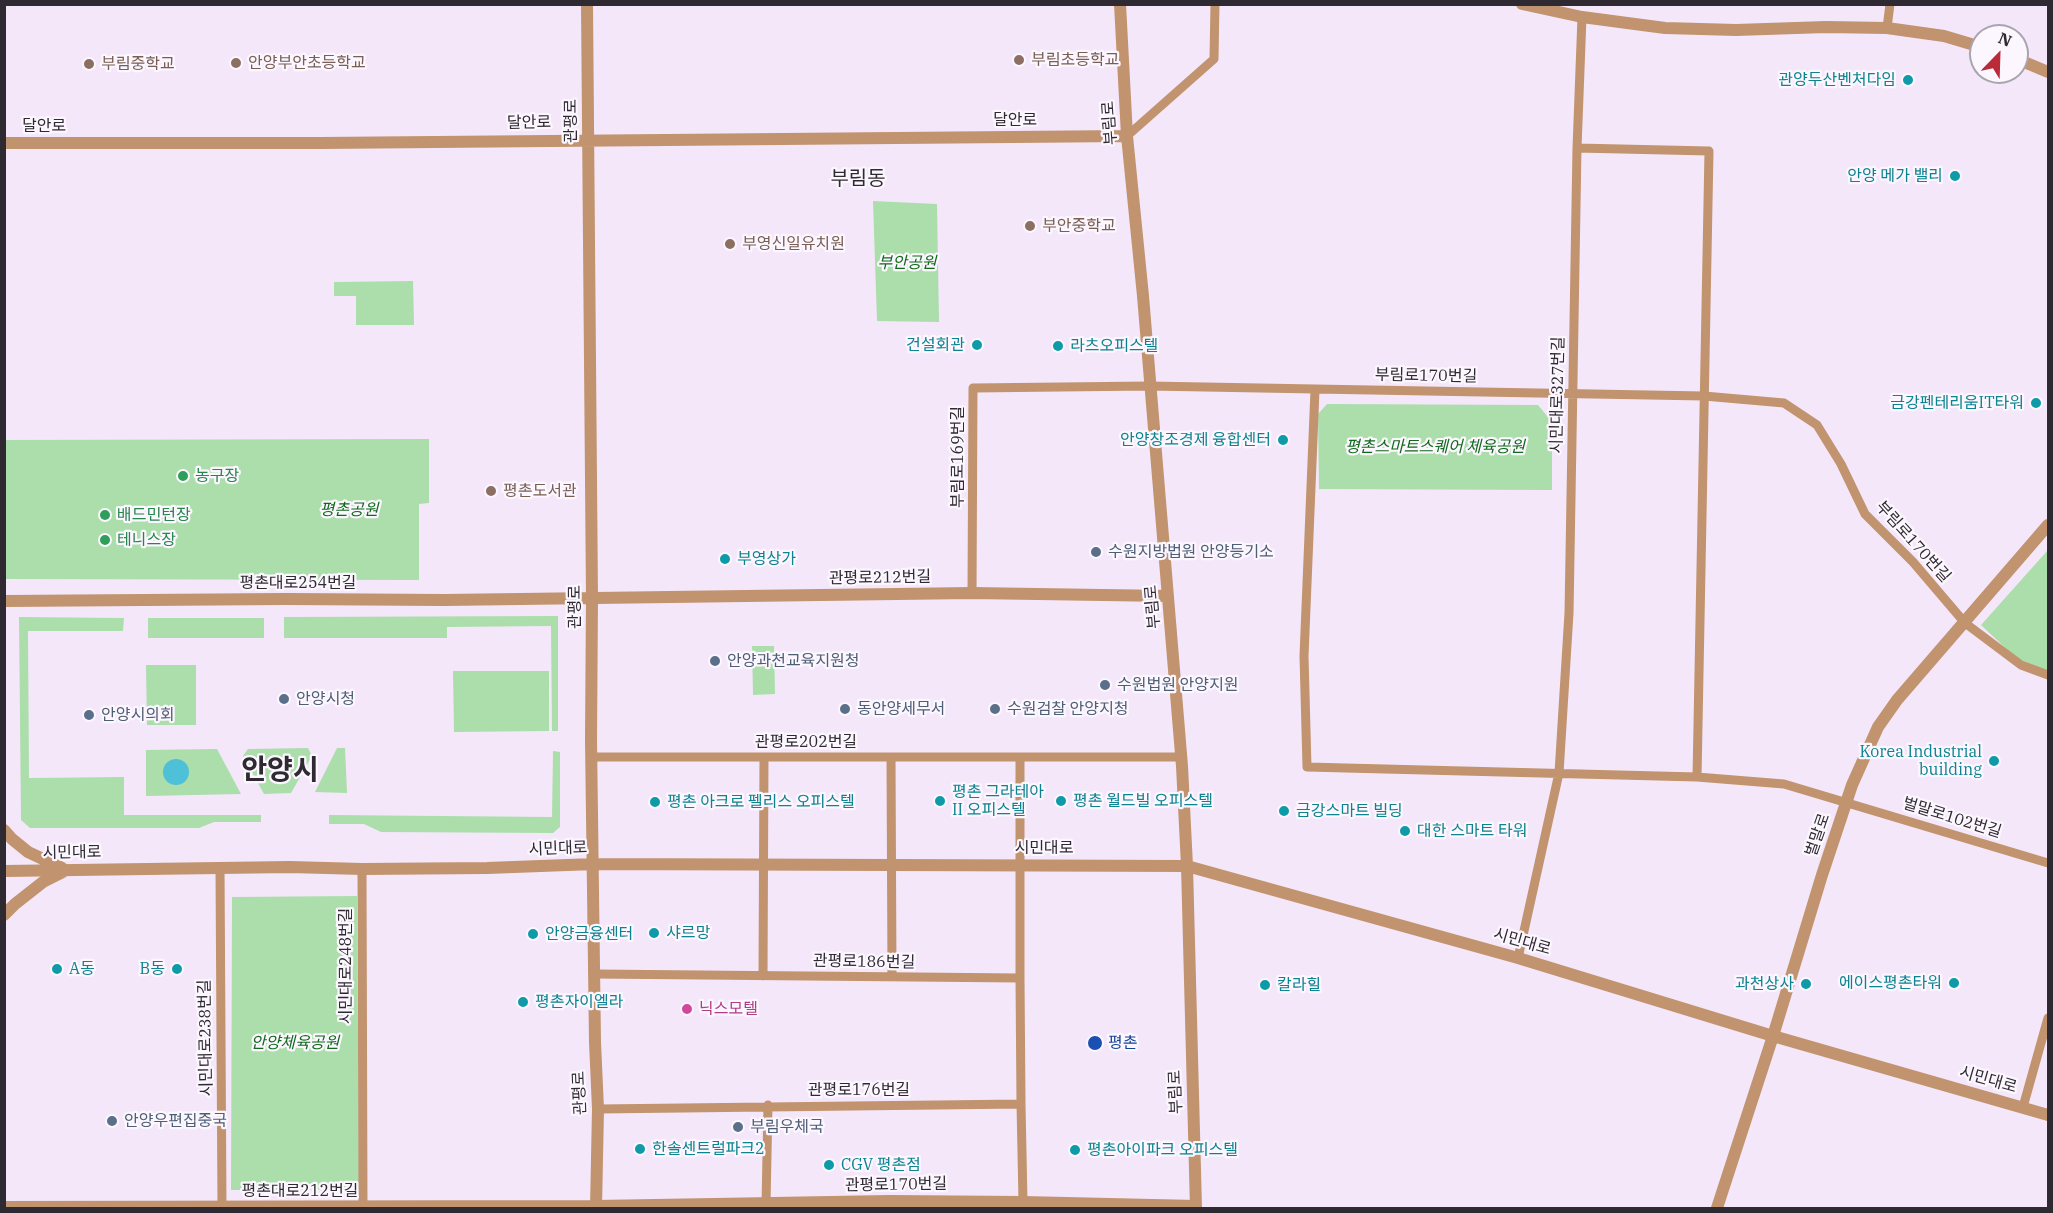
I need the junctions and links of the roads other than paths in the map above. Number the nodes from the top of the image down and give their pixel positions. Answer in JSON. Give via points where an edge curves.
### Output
{"nodes":[{"id":1,"x":587,"y":4,"type":"edge"},
{"id":2,"x":1120,"y":4,"type":"edge"},
{"id":3,"x":1215,"y":4,"type":"edge"},
{"id":4,"x":1522,"y":4,"type":"edge"},
{"id":5,"x":1889,"y":9,"type":"edge"},
{"id":6,"x":1582,"y":17,"type":"junction"},
{"id":7,"x":1887,"y":28,"type":"junction"},
{"id":8,"x":1969,"y":43,"type":"edge"},
{"id":9,"x":2029,"y":64,"type":"edge"},
{"id":10,"x":2049,"y":72,"type":"edge"},
{"id":11,"x":1127,"y":135,"type":"junction"},
{"id":12,"x":587,"y":139,"type":"junction"},
{"id":13,"x":4,"y":143,"type":"edge"},
{"id":14,"x":1577,"y":148,"type":"junction"},
{"id":15,"x":1149,"y":386,"type":"junction"},
{"id":16,"x":1315,"y":390,"type":"junction"},
{"id":17,"x":1573,"y":392,"type":"junction"},
{"id":18,"x":1704,"y":396,"type":"junction"},
{"id":19,"x":2049,"y":525,"type":"edge"},
{"id":20,"x":972,"y":593,"type":"junction"},
{"id":21,"x":1168,"y":596,"type":"junction"},
{"id":22,"x":592,"y":598,"type":"junction"},
{"id":23,"x":4,"y":601,"type":"edge"},
{"id":24,"x":1965,"y":623,"type":"junction"},
{"id":25,"x":2049,"y":675,"type":"edge"},
{"id":26,"x":592,"y":757,"type":"junction"},
{"id":27,"x":764,"y":757,"type":"junction"},
{"id":28,"x":891,"y":757,"type":"junction"},
{"id":29,"x":1020,"y":757,"type":"junction"},
{"id":30,"x":1181,"y":757,"type":"junction"},
{"id":31,"x":1558,"y":773,"type":"junction"},
{"id":32,"x":1697,"y":777,"type":"junction"},
{"id":33,"x":1846,"y":802,"type":"junction"},
{"id":34,"x":4,"y":830,"type":"edge"},
{"id":35,"x":2049,"y":863,"type":"edge"},
{"id":36,"x":594,"y":864,"type":"junction"},
{"id":37,"x":1021,"y":864,"type":"junction"},
{"id":38,"x":764,"y":865,"type":"junction"},
{"id":39,"x":891,"y":865,"type":"junction"},
{"id":40,"x":1187,"y":866,"type":"junction"},
{"id":41,"x":220,"y":868,"type":"junction"},
{"id":42,"x":362,"y":869,"type":"junction"},
{"id":43,"x":66,"y":870,"type":"junction"},
{"id":44,"x":4,"y":871,"type":"edge"},
{"id":45,"x":4,"y":915,"type":"edge"},
{"id":46,"x":1518,"y":958,"type":"junction"},
{"id":47,"x":594,"y":974,"type":"junction"},
{"id":48,"x":763,"y":976,"type":"junction"},
{"id":49,"x":892,"y":977,"type":"junction"},
{"id":50,"x":1020,"y":978,"type":"junction"},
{"id":51,"x":2049,"y":1018,"type":"edge"},
{"id":52,"x":1773,"y":1036,"type":"junction"},
{"id":53,"x":1021,"y":1104,"type":"junction"},
{"id":54,"x":768,"y":1105,"type":"junction"},
{"id":55,"x":2023,"y":1107,"type":"junction"},
{"id":56,"x":598,"y":1108,"type":"junction"},
{"id":57,"x":2049,"y":1115,"type":"edge"},
{"id":58,"x":1023,"y":1202,"type":"junction"},
{"id":59,"x":766,"y":1204,"type":"junction"},
{"id":60,"x":4,"y":1207,"type":"edge"},
{"id":61,"x":363,"y":1207,"type":"junction"},
{"id":62,"x":596,"y":1207,"type":"edge"},
{"id":63,"x":222,"y":1208,"type":"edge"},
{"id":64,"x":1196,"y":1208,"type":"edge"},
{"id":65,"x":1717,"y":1209,"type":"edge"}],
"edges":[{"from":1,"to":12,"type":"street","name":"관평로"},
{"from":2,"to":11,"type":"street","name":"부림로"},
{"from":3,"to":11,"type":"street","via":[[1214,59]]},
{"from":4,"to":6,"type":"street"},
{"from":5,"to":7,"type":"street"},
{"from":6,"to":7,"type":"street","via":[[1665,28]]},
{"from":6,"to":14,"type":"street","name":"시민대로327번길"},
{"from":7,"to":8,"type":"street"},
{"from":9,"to":10,"type":"street"},
{"from":11,"to":12,"type":"street","name":"달안로"},
{"from":11,"to":15,"type":"street","name":"부림로"},
{"from":12,"to":13,"type":"street","name":"달안로"},
{"from":12,"to":22,"type":"street","name":"관평로"},
{"from":14,"to":17,"type":"street","name":"시민대로327번길"},
{"from":14,"to":18,"type":"street","via":[[1709,151]]},
{"from":15,"to":16,"type":"street","name":"부림로170번길"},
{"from":15,"to":20,"type":"street","name":"부림로169번길","via":[[974,388]]},
{"from":15,"to":21,"type":"street","name":"부림로"},
{"from":16,"to":17,"type":"street","name":"부림로170번길"},
{"from":16,"to":31,"type":"street","via":[[1304,656],[1307,767]]},
{"from":17,"to":18,"type":"street","name":"부림로170번길"},
{"from":17,"to":31,"type":"street","name":"시민대로327번길","via":[[1569,613]]},
{"from":18,"to":24,"type":"street","name":"부림로170번길","via":[[1784,403],[1817,425],[1865,514]]},
{"from":18,"to":32,"type":"street"},
{"from":19,"to":24,"type":"street","name":"벌말로"},
{"from":20,"to":21,"type":"street","name":"관평로212번길"},
{"from":20,"to":22,"type":"street","name":"관평로212번길"},
{"from":21,"to":30,"type":"street","name":"부림로"},
{"from":22,"to":23,"type":"street","name":"평촌대로254번길"},
{"from":22,"to":26,"type":"street","name":"관평로"},
{"from":24,"to":25,"type":"street","name":"부림로170번길","via":[[2021,665]]},
{"from":24,"to":33,"type":"street","name":"벌말로","via":[[1885,717]]},
{"from":26,"to":27,"type":"street","name":"관평로202번길"},
{"from":26,"to":36,"type":"street","name":"관평로"},
{"from":27,"to":28,"type":"street","name":"관평로202번길"},
{"from":27,"to":38,"type":"street"},
{"from":28,"to":29,"type":"street","name":"관평로202번길"},
{"from":28,"to":39,"type":"street"},
{"from":29,"to":30,"type":"street","name":"관평로202번길"},
{"from":29,"to":37,"type":"street"},
{"from":30,"to":40,"type":"street","name":"부림로"},
{"from":31,"to":32,"type":"street"},
{"from":31,"to":46,"type":"street","name":"시민대로327번길"},
{"from":32,"to":33,"type":"street","name":"벌말로102번길","via":[[1784,783]]},
{"from":33,"to":35,"type":"street","name":"벌말로102번길"},
{"from":33,"to":52,"type":"street","name":"벌말로"},
{"from":34,"to":43,"type":"street","via":[[28,852]]},
{"from":36,"to":38,"type":"street","name":"시민대로"},
{"from":36,"to":42,"type":"street","name":"시민대로"},
{"from":36,"to":47,"type":"street","name":"관평로"},
{"from":37,"to":39,"type":"street","name":"시민대로"},
{"from":37,"to":40,"type":"street","name":"시민대로"},
{"from":37,"to":50,"type":"street"},
{"from":38,"to":39,"type":"street","name":"시민대로"},
{"from":38,"to":48,"type":"street"},
{"from":39,"to":49,"type":"street"},
{"from":40,"to":46,"type":"street","name":"시민대로"},
{"from":40,"to":64,"type":"street","name":"부림로"},
{"from":41,"to":42,"type":"street","name":"시민대로"},
{"from":41,"to":43,"type":"street","name":"시민대로"},
{"from":41,"to":63,"type":"street","name":"시민대로238번길"},
{"from":42,"to":61,"type":"street","name":"시민대로248번길"},
{"from":43,"to":44,"type":"street","name":"시민대로"},
{"from":43,"to":45,"type":"street","via":[[43,882]]},
{"from":46,"to":52,"type":"street","name":"시민대로"},
{"from":47,"to":48,"type":"street","name":"관평로186번길"},
{"from":47,"to":56,"type":"street","name":"관평로"},
{"from":48,"to":49,"type":"street","name":"관평로186번길"},
{"from":49,"to":50,"type":"street","name":"관평로186번길"},
{"from":50,"to":53,"type":"street"},
{"from":51,"to":55,"type":"street"},
{"from":52,"to":55,"type":"street","name":"시민대로"},
{"from":52,"to":65,"type":"street","name":"벌말로"},
{"from":53,"to":54,"type":"street","name":"관평로176번길"},
{"from":53,"to":58,"type":"street"},
{"from":54,"to":56,"type":"street","name":"관평로176번길"},
{"from":54,"to":59,"type":"street"},
{"from":55,"to":57,"type":"street","name":"시민대로"},
{"from":56,"to":62,"type":"street","name":"관평로"},
{"from":58,"to":59,"type":"street","name":"관평로170번길"},
{"from":58,"to":64,"type":"street","name":"관평로170번길"},
{"from":59,"to":62,"type":"street","name":"관평로170번길"},
{"from":60,"to":63,"type":"street","name":"평촌대로212번길"},
{"from":61,"to":62,"type":"street","name":"평촌대로212번길"},
{"from":61,"to":63,"type":"street","name":"평촌대로212번길"}]}
